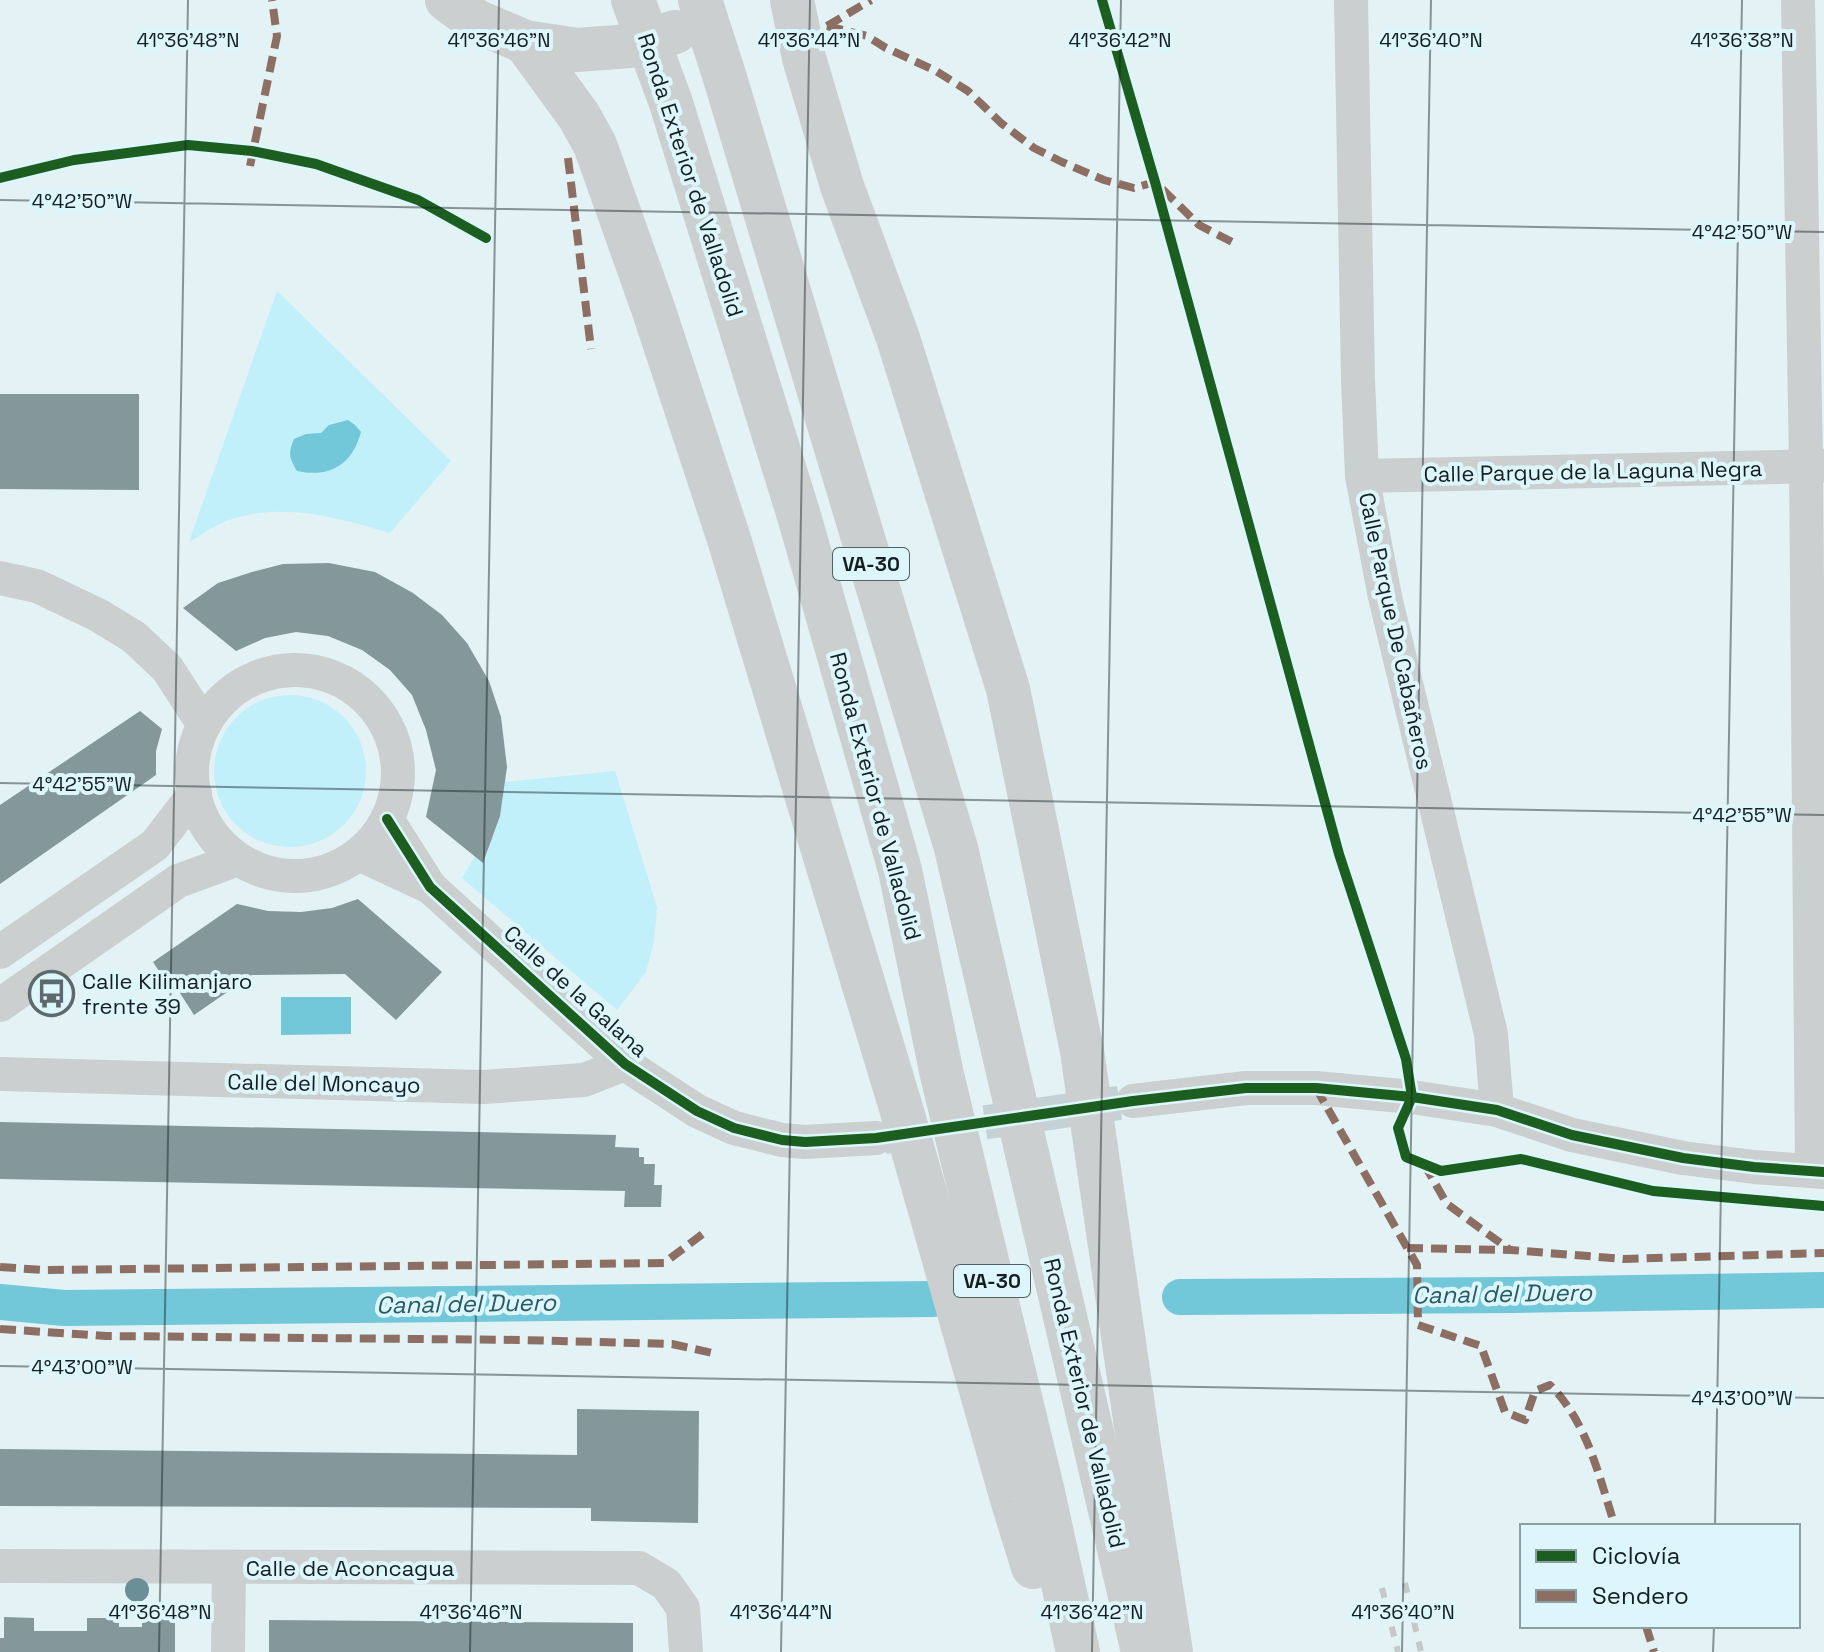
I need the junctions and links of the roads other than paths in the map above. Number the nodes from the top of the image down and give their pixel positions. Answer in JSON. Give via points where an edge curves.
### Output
{"nodes":[{"id":1,"x":447,"y":0,"type":"edge"},
{"id":2,"x":633,"y":0,"type":"edge"},
{"id":3,"x":700,"y":0,"type":"edge"},
{"id":4,"x":728,"y":0,"type":"edge"},
{"id":5,"x":792,"y":0,"type":"edge"},
{"id":6,"x":1351,"y":0,"type":"edge"},
{"id":7,"x":1798,"y":0,"type":"edge"},
{"id":8,"x":525,"y":42,"type":"junction"},
{"id":9,"x":1815,"y":466,"type":"edge"},
{"id":10,"x":1362,"y":476,"type":"junction"},
{"id":11,"x":0,"y":578,"type":"edge"},
{"id":12,"x":167,"y":668,"type":"junction"},
{"id":13,"x":235,"y":689,"type":"junction"},
{"id":14,"x":204,"y":725,"type":"junction"},
{"id":15,"x":195,"y":793,"type":"junction"},
{"id":16,"x":387,"y":819,"type":"junction"},
{"id":17,"x":359,"y":854,"type":"junction"},
{"id":18,"x":238,"y":859,"type":"junction"},
{"id":19,"x":430,"y":887,"type":"junction"},
{"id":20,"x":0,"y":952,"type":"edge"},
{"id":21,"x":0,"y":1005,"type":"edge"},
{"id":22,"x":0,"y":1047,"type":"edge"},
{"id":23,"x":625,"y":1064,"type":"junction"},
{"id":24,"x":10,"y":1075,"type":"edge"},
{"id":25,"x":1133,"y":1101,"type":"tunnel mouth"},
{"id":26,"x":1497,"y":1110,"type":"junction"},
{"id":27,"x":876,"y":1138,"type":"tunnel mouth"},
{"id":28,"x":1818,"y":1171,"type":"edge"},
{"id":29,"x":0,"y":1566,"type":"edge"},
{"id":30,"x":229,"y":1568,"type":"junction"},
{"id":31,"x":228,"y":1652,"type":"edge"},
{"id":32,"x":686,"y":1652,"type":"edge"},
{"id":33,"x":1060,"y":1652,"type":"edge"},
{"id":34,"x":1078,"y":1652,"type":"edge"},
{"id":35,"x":1143,"y":1652,"type":"edge"},
{"id":36,"x":1171,"y":1652,"type":"edge"}],
"edges":[{"from":1,"to":8,"type":"highway","via":[[476,21]]},
{"from":2,"to":34,"type":"highway","name":"Ronda Exterior de Valladolid","number":"VA-30","via":[[671,103],[799,516],[900,870],[942,1075]]},
{"from":3,"to":35,"type":"highway","name":"Ronda Exterior de Valladolid","number":"VA-30","via":[[956,848]]},
{"from":4,"to":8,"type":"highway","via":[[680,31],[630,46],[577,50]]},
{"from":5,"to":36,"type":"highway","via":[[842,186],[898,338],[1008,689],[1082,1051]]},
{"from":6,"to":10,"type":"street","name":"Calle Parque De Cabañeros"},
{"from":7,"to":9,"type":"street"},
{"from":8,"to":33,"type":"highway","via":[[595,145],[658,322],[761,644]]},
{"from":9,"to":10,"type":"street","name":"Calle Parque de la Laguna Negra"},
{"from":9,"to":28,"type":"street"},
{"from":10,"to":26,"type":"street","name":"Calle Parque De Cabañeros","via":[[1385,597],[1491,1034]]},
{"from":11,"to":12,"type":"street","via":[[37,586],[98,615],[134,637]]},
{"from":12,"to":13,"type":"street"},
{"from":12,"to":14,"type":"street"},
{"from":13,"to":14,"type":"street"},
{"from":13,"to":16,"type":"street","via":[[259,676],[298,670],[329,675],[363,695],[385,721],[397,755],[398,779]]},
{"from":14,"to":15,"type":"street","via":[[192,775]]},
{"from":15,"to":18,"type":"street","via":[[209,828]]},
{"from":15,"to":20,"type":"street","via":[[155,845]]},
{"from":16,"to":17,"type":"street"},
{"from":16,"to":19,"type":"street","name":"Calle de la Galana"},
{"from":17,"to":18,"type":"street","via":[[336,868],[301,876],[272,874]]},
{"from":17,"to":19,"type":"street","name":"Calle de la Galana"},
{"from":18,"to":21,"type":"street","via":[[178,881]]},
{"from":19,"to":23,"type":"street","name":"Calle de la Galana"},
{"from":22,"to":24,"type":"street","name":"Calle del Moncayo"},
{"from":23,"to":24,"type":"street","name":"Calle del Moncayo","via":[[584,1080],[483,1087]]},
{"from":23,"to":27,"type":"street","name":"Calle de la Galana","via":[[697,1111],[734,1128],[805,1142]]},
{"from":25,"to":26,"type":"street","via":[[1246,1088],[1316,1088]]},
{"from":26,"to":28,"type":"street","via":[[1572,1135],[1683,1158]]},
{"from":29,"to":30,"type":"street","name":"Calle de Aconcagua"},
{"from":30,"to":31,"type":"street"},
{"from":30,"to":32,"type":"street","name":"Calle de Aconcagua","via":[[639,1568],[666,1584],[683,1608]]}]}
